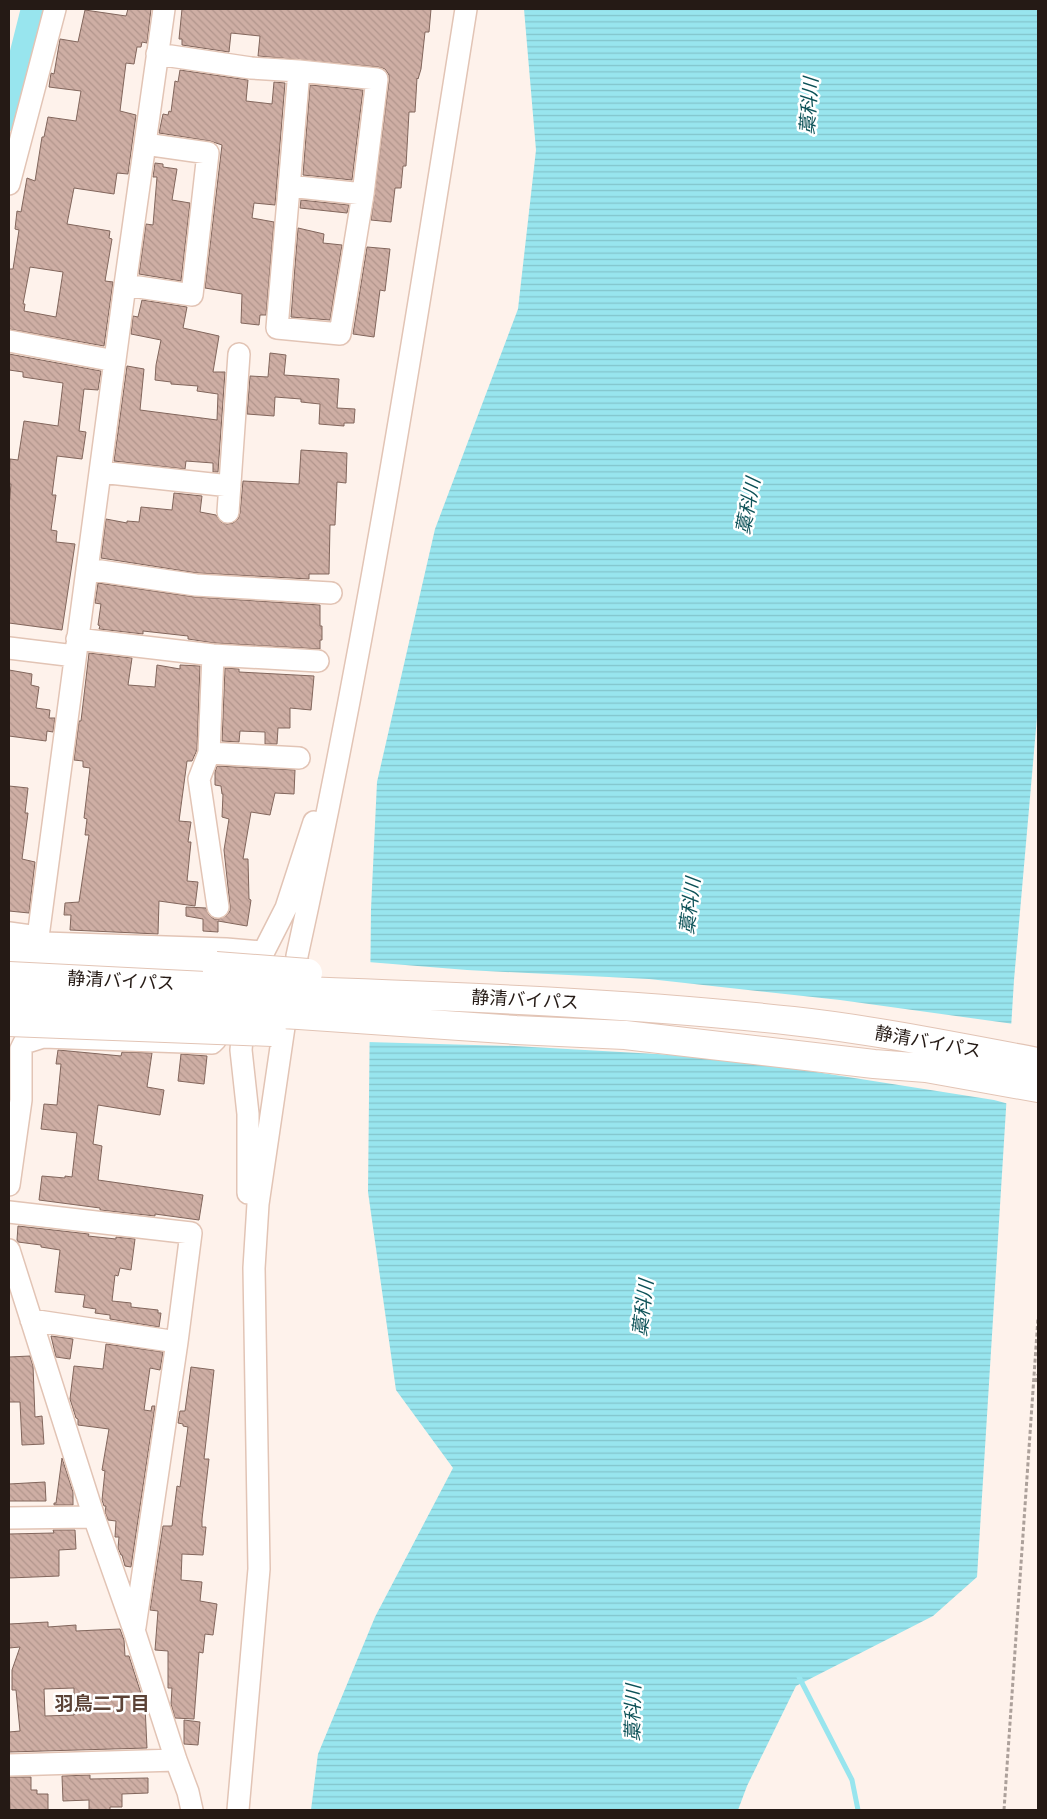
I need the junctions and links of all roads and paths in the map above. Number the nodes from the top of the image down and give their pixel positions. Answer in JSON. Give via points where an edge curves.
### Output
{"nodes":[{"id":1,"x":55,"y":9,"type":"edge"},
{"id":2,"x":164,"y":9,"type":"edge"},
{"id":3,"x":466,"y":9,"type":"edge"},
{"id":4,"x":157,"y":54,"type":"junction"},
{"id":5,"x":299,"y":71,"type":"junction"},
{"id":6,"x":145,"y":144,"type":"junction"},
{"id":7,"x":9,"y":184,"type":"edge"},
{"id":8,"x":288,"y":186,"type":"junction"},
{"id":9,"x":363,"y":194,"type":"junction"},
{"id":10,"x":125,"y":285,"type":"junction"},
{"id":11,"x":9,"y":341,"type":"edge"},
{"id":12,"x":239,"y":354,"type":"dead end"},
{"id":13,"x":115,"y":360,"type":"junction"},
{"id":14,"x":100,"y":472,"type":"junction"},
{"id":15,"x":230,"y":486,"type":"junction"},
{"id":16,"x":228,"y":512,"type":"dead end"},
{"id":17,"x":87,"y":569,"type":"junction"},
{"id":18,"x":331,"y":593,"type":"dead end"},
{"id":19,"x":9,"y":648,"type":"edge"},
{"id":20,"x":76,"y":648,"type":"junction"},
{"id":21,"x":212,"y":655,"type":"junction"},
{"id":22,"x":318,"y":661,"type":"dead end"},
{"id":23,"x":208,"y":753,"type":"junction"},
{"id":24,"x":299,"y":758,"type":"dead end"},
{"id":25,"x":338,"y":758,"type":"junction"},
{"id":26,"x":218,"y":907,"type":"dead end"},
{"id":27,"x":9,"y":933,"type":"edge"},
{"id":28,"x":38,"y":937,"type":"junction"},
{"id":29,"x":226,"y":949,"type":"junction"},
{"id":30,"x":9,"y":953,"type":"edge"},
{"id":31,"x":297,"y":956,"type":"dead end"},
{"id":32,"x":9,"y":976,"type":"edge"},
{"id":33,"x":9,"y":999,"type":"edge"},
{"id":34,"x":525,"y":1000,"type":"junction"},
{"id":35,"x":9,"y":1022,"type":"edge"},
{"id":36,"x":284,"y":1027,"type":"dead end"},
{"id":37,"x":516,"y":1030,"type":"junction"},
{"id":38,"x":886,"y":1034,"type":"junction"},
{"id":39,"x":242,"y":1039,"type":"dead end"},
{"id":40,"x":1038,"y":1046,"type":"edge"},
{"id":41,"x":15,"y":1052,"type":"edge"},
{"id":42,"x":1038,"y":1062,"type":"edge"},
{"id":43,"x":874,"y":1064,"type":"junction"},
{"id":44,"x":1038,"y":1088,"type":"edge"},
{"id":45,"x":1038,"y":1102,"type":"edge"},
{"id":46,"x":9,"y":1184,"type":"edge"},
{"id":47,"x":9,"y":1212,"type":"edge"},
{"id":48,"x":9,"y":1250,"type":"edge"},
{"id":49,"x":254,"y":1268,"type":"junction"},
{"id":50,"x":1038,"y":1318,"type":"edge"},
{"id":51,"x":31,"y":1320,"type":"junction"},
{"id":52,"x":177,"y":1342,"type":"junction"},
{"id":53,"x":1038,"y":1374,"type":"edge"},
{"id":54,"x":1034,"y":1390,"type":"junction"},
{"id":55,"x":94,"y":1517,"type":"junction"},
{"id":56,"x":9,"y":1518,"type":"edge"},
{"id":57,"x":134,"y":1630,"type":"junction"},
{"id":58,"x":176,"y":1760,"type":"junction"},
{"id":59,"x":9,"y":1765,"type":"edge"},
{"id":60,"x":192,"y":1810,"type":"edge"},
{"id":61,"x":238,"y":1810,"type":"edge"},
{"id":62,"x":1004,"y":1810,"type":"edge"}],
"edges":[{"from":1,"to":7,"type":"street"},
{"from":2,"to":4,"type":"street"},
{"from":3,"to":25,"type":"street","via":[[370,594]]},
{"from":4,"to":5,"type":"street","via":[[251,68]]},
{"from":4,"to":6,"type":"street"},
{"from":5,"to":8,"type":"street"},
{"from":5,"to":9,"type":"street","via":[[377,80]]},
{"from":6,"to":10,"type":"street"},
{"from":6,"to":10,"type":"street","via":[[208,153],[192,295]]},
{"from":8,"to":9,"type":"street"},
{"from":8,"to":9,"type":"street","via":[[276,328],[340,334]]},
{"from":10,"to":13,"type":"street"},
{"from":11,"to":13,"type":"street"},
{"from":12,"to":15,"type":"street"},
{"from":13,"to":14,"type":"street"},
{"from":14,"to":15,"type":"street"},
{"from":14,"to":17,"type":"street"},
{"from":15,"to":16,"type":"street"},
{"from":17,"to":18,"type":"street","via":[[196,584]]},
{"from":17,"to":20,"type":"street"},
{"from":19,"to":20,"type":"street"},
{"from":20,"to":21,"type":"street"},
{"from":20,"to":28,"type":"street"},
{"from":21,"to":22,"type":"street"},
{"from":21,"to":23,"type":"street"},
{"from":23,"to":24,"type":"street"},
{"from":23,"to":26,"type":"street","via":[[199,779]]},
{"from":25,"to":29,"type":"street","via":[[318,808],[286,908],[261,956]]},
{"from":25,"to":31,"type":"street"},
{"from":27,"to":28,"type":"street"},
{"from":28,"to":29,"type":"street","via":[[44,943]]},
{"from":29,"to":41,"type":"street","via":[[216,1039],[212,1043],[43,1037],[24,1043]]},
{"from":30,"to":34,"type":"highway","bridge":true,"via":[[308,973]]},
{"from":32,"to":34,"type":"highway","name":"静清バイパス","bridge":true},
{"from":33,"to":37,"type":"highway","name":"静清バイパス","bridge":true},
{"from":34,"to":38,"type":"highway","name":"静清バイパス","via":[[773,1019]]},
{"from":35,"to":37,"type":"highway","bridge":true,"via":[[265,1032]]},
{"from":36,"to":49,"type":"street","via":[[258,1204]]},
{"from":37,"to":43,"type":"highway","name":"静清バイパス","via":[[625,1035]]},
{"from":38,"to":40,"type":"highway"},
{"from":38,"to":42,"type":"highway","name":"静清バイパス"},
{"from":39,"to":49,"type":"street","via":[[248,1114],[248,1228]]},
{"from":41,"to":46,"type":"street","via":[[21,1100]]},
{"from":43,"to":44,"type":"highway","name":"静清バイパス","via":[[926,1068]]},
{"from":43,"to":45,"type":"highway"},
{"from":47,"to":52,"type":"street","via":[[191,1233]]},
{"from":48,"to":51,"type":"street"},
{"from":49,"to":61,"type":"street","via":[[259,1569]]},
{"from":50,"to":54,"type":"path"},
{"from":51,"to":52,"type":"street"},
{"from":51,"to":55,"type":"street"},
{"from":52,"to":57,"type":"street"},
{"from":53,"to":54,"type":"path"},
{"from":54,"to":62,"type":"path"},
{"from":55,"to":56,"type":"street"},
{"from":55,"to":57,"type":"street"},
{"from":57,"to":58,"type":"street"},
{"from":58,"to":59,"type":"street"},
{"from":58,"to":60,"type":"street"}]}
